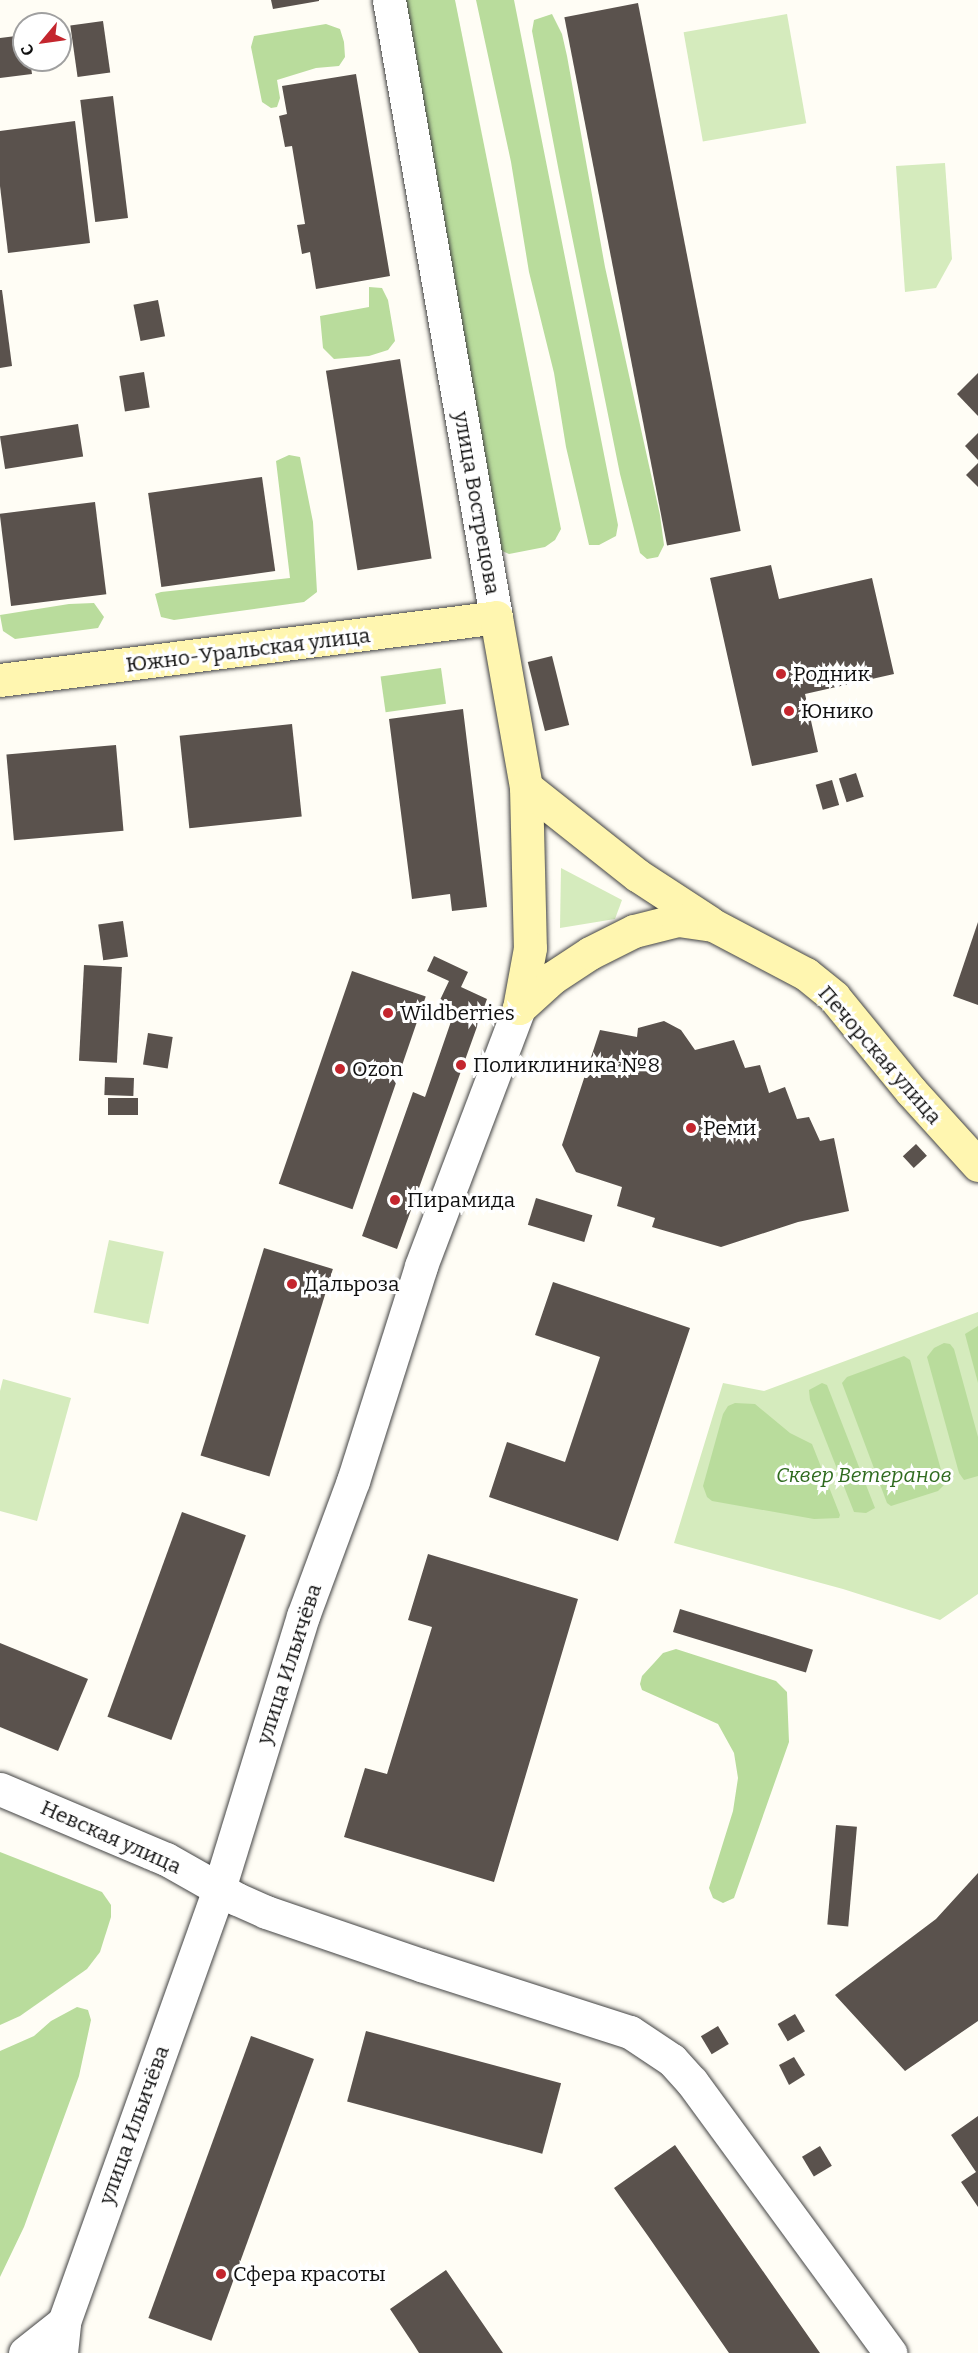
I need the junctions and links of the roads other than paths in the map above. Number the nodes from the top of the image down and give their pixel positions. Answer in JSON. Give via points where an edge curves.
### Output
{"nodes":[{"id":1,"x":389,"y":0,"type":"edge"},
{"id":2,"x":496,"y":617,"type":"junction"},
{"id":3,"x":0,"y":680,"type":"edge"},
{"id":4,"x":526,"y":787,"type":"junction"},
{"id":5,"x":713,"y":925,"type":"junction"},
{"id":6,"x":519,"y":1008,"type":"junction"},
{"id":7,"x":978,"y":1165,"type":"edge"},
{"id":8,"x":0,"y":1789,"type":"edge"},
{"id":9,"x":219,"y":1889,"type":"junction"},
{"id":10,"x":62,"y":2337,"type":"edge"},
{"id":11,"x":25,"y":2353,"type":"edge"},
{"id":12,"x":890,"y":2353,"type":"edge"}],
"edges":[{"from":1,"to":2,"type":"street","name":"улица Вострецова"},
{"from":2,"to":3,"type":"main road","name":"Южно-Уральская улица"},
{"from":2,"to":4,"type":"main road","name":"улица Вострецова"},
{"from":4,"to":5,"type":"main road","via":[[638,875]]},
{"from":4,"to":6,"type":"main road","name":"улица Вострецова","via":[[531,948]]},
{"from":5,"to":6,"type":"main road","name":"Печорская улица","via":[[678,920],[634,931],[552,978]]},
{"from":5,"to":7,"type":"main road","name":"Печорская улица","via":[[806,974],[834,997]]},
{"from":6,"to":9,"type":"street","name":"улица Ильичёва","via":[[421,1266],[353,1481],[303,1616]]},
{"from":8,"to":9,"type":"street","name":"Невская улица","via":[[166,1859]]},
{"from":9,"to":10,"type":"street","name":"улица Ильичёва"},
{"from":9,"to":12,"type":"street","name":"Невская улица","via":[[277,1916],[630,2031],[672,2060],[718,2116]]},
{"from":10,"to":11,"type":"street","name":"улица Ильичёва"}]}
